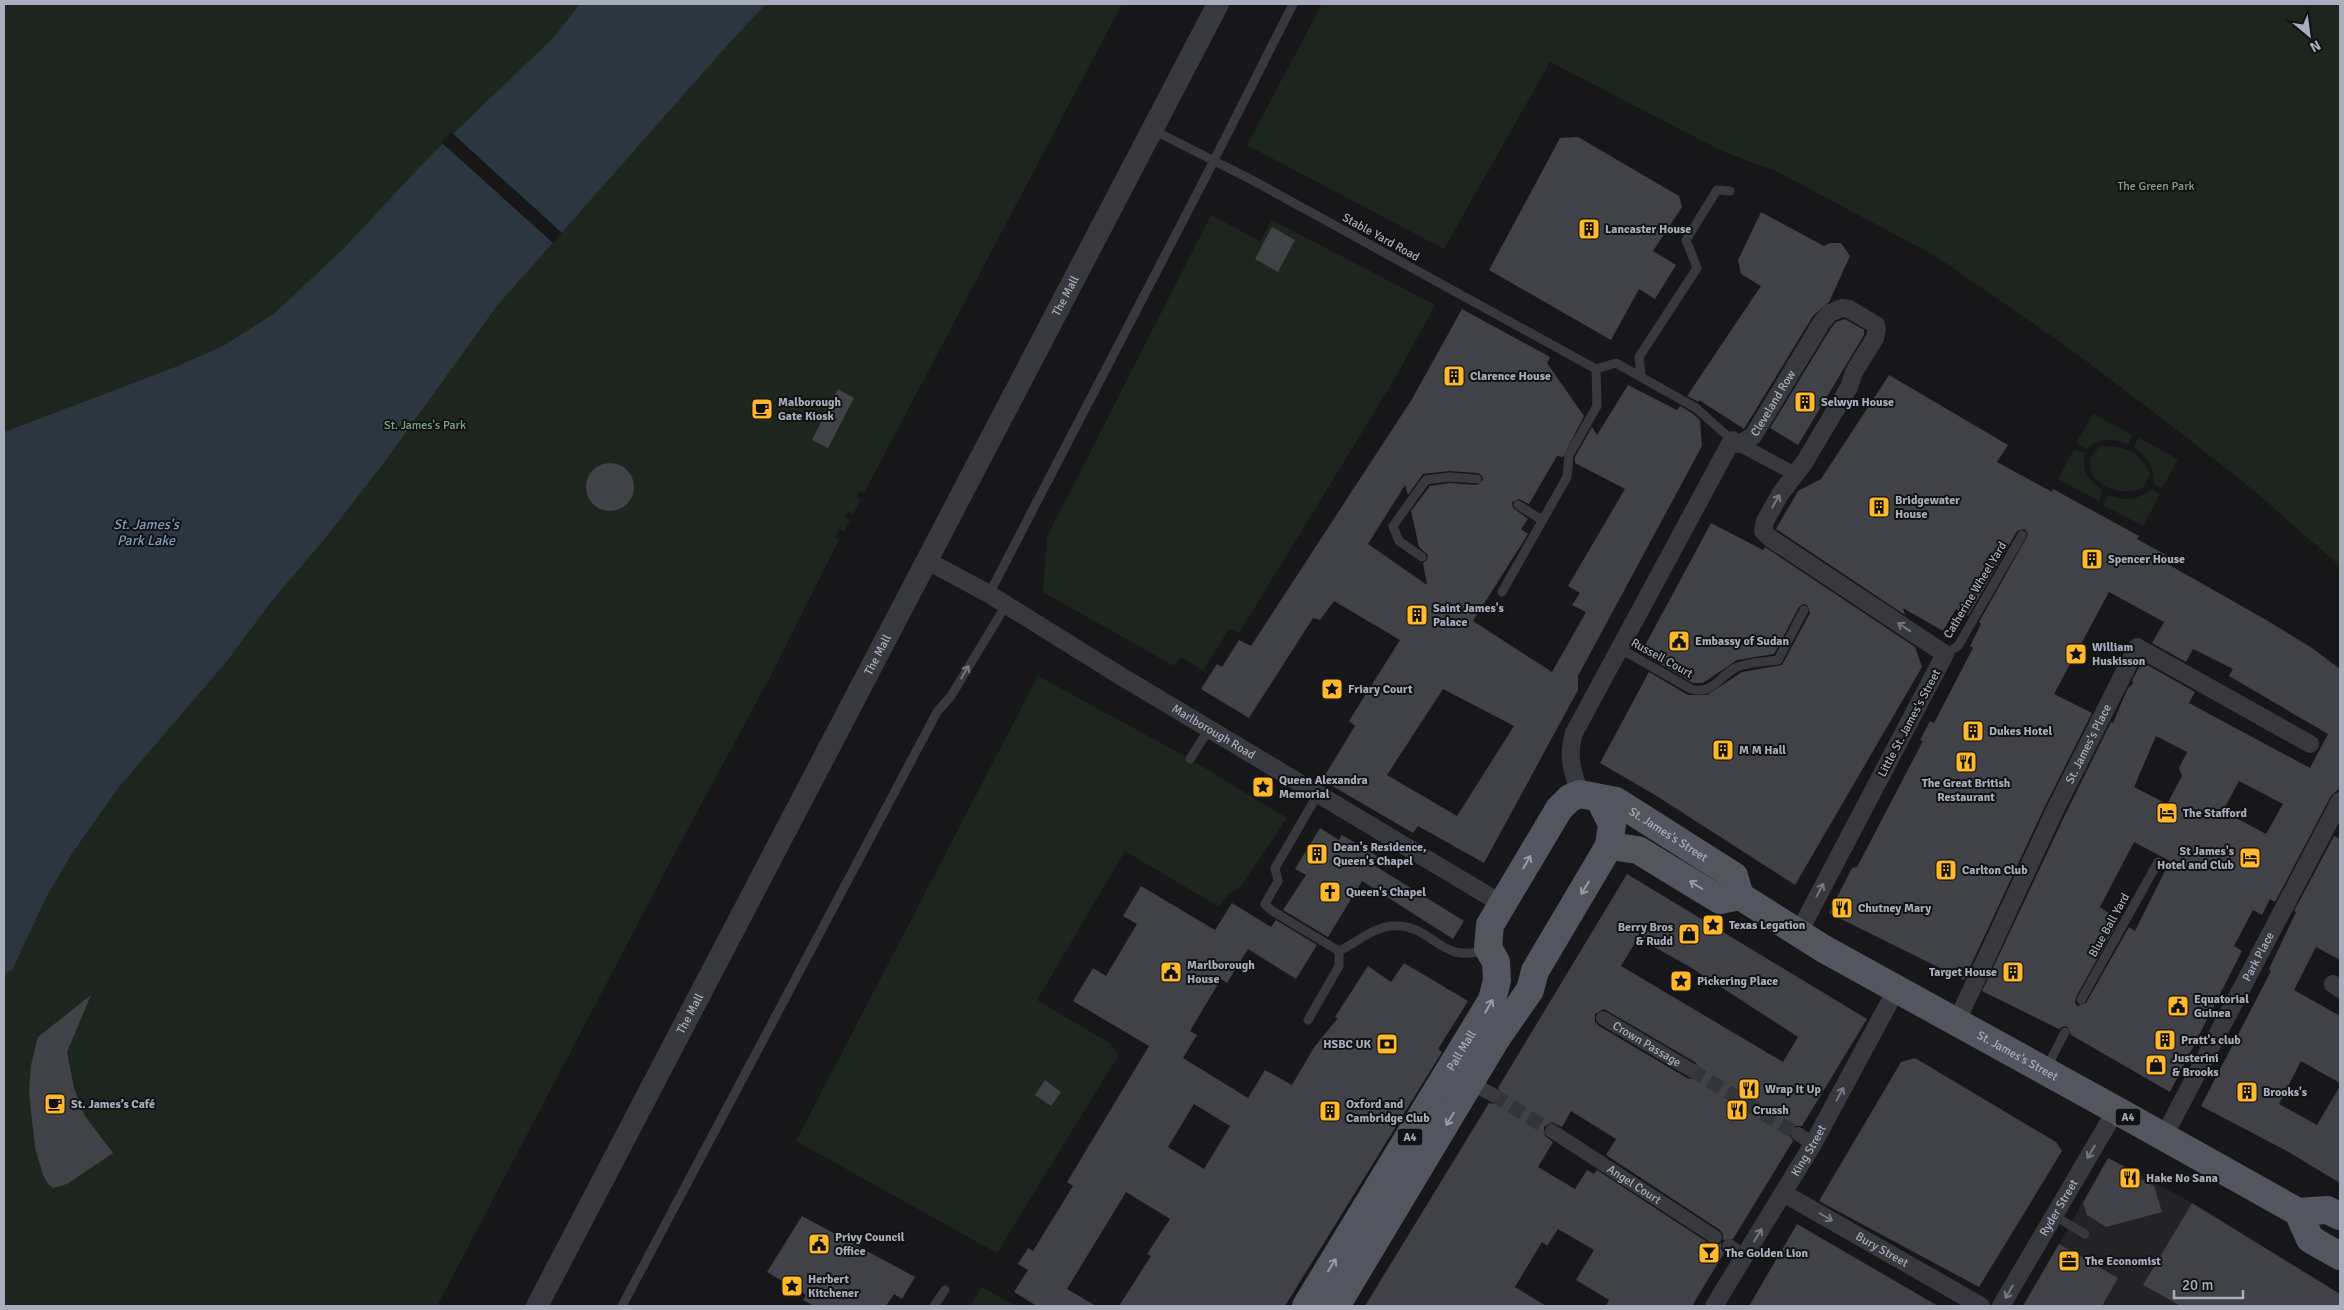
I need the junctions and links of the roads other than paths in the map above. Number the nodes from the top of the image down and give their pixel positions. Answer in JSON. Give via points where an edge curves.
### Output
{"nodes":[{"id":1,"x":1218,"y":4,"type":"edge"},
{"id":2,"x":1293,"y":4,"type":"edge"},
{"id":3,"x":1153,"y":130,"type":"junction"},
{"id":4,"x":1214,"y":160,"type":"junction"},
{"id":5,"x":1730,"y":190,"type":"dead end"},
{"id":6,"x":1596,"y":369,"type":"junction"},
{"id":7,"x":1641,"y":376,"type":"junction"},
{"id":8,"x":1735,"y":442,"type":"junction"},
{"id":9,"x":1795,"y":474,"type":"junction"},
{"id":10,"x":1477,"y":479,"type":"dead end"},
{"id":11,"x":1518,"y":505,"type":"dead end"},
{"id":12,"x":1542,"y":520,"type":"junction"},
{"id":13,"x":1762,"y":531,"type":"joint"},
{"id":14,"x":2022,"y":535,"type":"dead end"},
{"id":15,"x":1422,"y":557,"type":"dead end"},
{"id":16,"x":926,"y":560,"type":"junction"},
{"id":17,"x":1502,"y":592,"type":"dead end"},
{"id":18,"x":989,"y":594,"type":"junction"},
{"id":19,"x":1006,"y":605,"type":"junction"},
{"id":20,"x":1804,"y":610,"type":"dead end"},
{"id":21,"x":1618,"y":648,"type":"junction"},
{"id":22,"x":1945,"y":654,"type":"junction"},
{"id":23,"x":1209,"y":729,"type":"junction"},
{"id":24,"x":2310,"y":744,"type":"dead end"},
{"id":25,"x":1190,"y":759,"type":"dead end"},
{"id":26,"x":1318,"y":794,"type":"junction"},
{"id":27,"x":1589,"y":796,"type":"junction"},
{"id":28,"x":2340,"y":801,"type":"edge"},
{"id":29,"x":1610,"y":846,"type":"junction"},
{"id":30,"x":2158,"y":862,"type":"dead end"},
{"id":31,"x":1740,"y":896,"type":"junction"},
{"id":32,"x":1502,"y":904,"type":"junction"},
{"id":33,"x":1798,"y":934,"type":"junction"},
{"id":34,"x":1339,"y":951,"type":"junction"},
{"id":35,"x":1492,"y":955,"type":"junction"},
{"id":36,"x":1535,"y":971,"type":"junction"},
{"id":37,"x":1896,"y":990,"type":"junction"},
{"id":38,"x":2082,"y":1000,"type":"dead end"},
{"id":39,"x":1603,"y":1018,"type":"dead end"},
{"id":40,"x":1308,"y":1020,"type":"dead end"},
{"id":41,"x":1956,"y":1022,"type":"junction"},
{"id":42,"x":2065,"y":1032,"type":"dead end"},
{"id":43,"x":1691,"y":1070,"type":"tunnel mouth"},
{"id":44,"x":2044,"y":1072,"type":"junction"},
{"id":45,"x":2116,"y":1110,"type":"junction"},
{"id":46,"x":1552,"y":1131,"type":"tunnel mouth"},
{"id":47,"x":1798,"y":1134,"type":"tunnel mouth"},
{"id":48,"x":2163,"y":1138,"type":"junction"},
{"id":49,"x":1813,"y":1144,"type":"junction"},
{"id":50,"x":1783,"y":1193,"type":"junction"},
{"id":51,"x":2298,"y":1212,"type":"junction"},
{"id":52,"x":2053,"y":1215,"type":"junction"},
{"id":53,"x":2340,"y":1216,"type":"edge"},
{"id":54,"x":2085,"y":1234,"type":"dead end"},
{"id":55,"x":1715,"y":1237,"type":"dead end"},
{"id":56,"x":1729,"y":1246,"type":"dead end"},
{"id":57,"x":2340,"y":1256,"type":"edge"},
{"id":58,"x":1744,"y":1257,"type":"junction"},
{"id":59,"x":944,"y":1290,"type":"dead end"},
{"id":60,"x":536,"y":1306,"type":"edge"},
{"id":61,"x":622,"y":1306,"type":"edge"},
{"id":62,"x":934,"y":1306,"type":"edge"},
{"id":63,"x":1306,"y":1306,"type":"edge"},
{"id":64,"x":1336,"y":1306,"type":"edge"},
{"id":65,"x":1714,"y":1306,"type":"edge"},
{"id":66,"x":1981,"y":1306,"type":"edge"},
{"id":67,"x":2001,"y":1306,"type":"edge"}],
"edges":[{"from":1,"to":3,"type":"street","name":"The Mall"},
{"from":2,"to":4,"type":"lane"},
{"from":3,"to":4,"type":"lane","name":"Stable Yard Road"},
{"from":3,"to":16,"type":"street","name":"The Mall"},
{"from":4,"to":6,"type":"lane","name":"Stable Yard Road"},
{"from":4,"to":18,"type":"lane"},
{"from":5,"to":7,"type":"lane","via":[[1717,190],[1686,240],[1697,268],[1640,357]]},
{"from":6,"to":7,"type":"lane","via":[[1616,363]]},
{"from":6,"to":12,"type":"lane","via":[[1597,406],[1569,455],[1567,477]]},
{"from":7,"to":8,"type":"lane","via":[[1696,408]]},
{"from":8,"to":9,"type":"street"},
{"from":8,"to":9,"type":"street","name":"Cleveland Row","via":[[1752,436],[1830,313],[1849,309],[1872,321],[1878,329],[1875,338]]},
{"from":8,"to":21,"type":"street","name":"Cleveland Row"},
{"from":13,"to":9,"type":"street","name":"Cleveland Row","one_way":true},
{"from":10,"to":15,"type":"lane","via":[[1449,477],[1426,480],[1393,526],[1398,541]]},
{"from":11,"to":12,"type":"lane"},
{"from":12,"to":17,"type":"lane"},
{"from":22,"to":13,"type":"street","name":"Little St. James's Street","one_way":true},
{"from":14,"to":22,"type":"lane","name":"Catherine Wheel Yard","via":[[1958,646]]},
{"from":16,"to":18,"type":"street","name":"Marlborough Road"},
{"from":16,"to":60,"type":"street","name":"The Mall"},
{"from":18,"to":19,"type":"street","name":"Marlborough Road"},
{"from":19,"to":23,"type":"street","name":"Marlborough Road"},
{"from":61,"to":19,"type":"lane","one_way":true,"via":[[938,712]]},
{"from":20,"to":21,"type":"lane","name":"Russell Court","via":[[1778,660],[1735,668],[1704,691],[1691,689]]},
{"from":21,"to":27,"type":"street","name":"Cleveland Row","via":[[1574,733],[1569,752],[1571,770]]},
{"from":33,"to":22,"type":"street","name":"Little St. James's Street","one_way":true},
{"from":23,"to":25,"type":"lane"},
{"from":23,"to":26,"type":"street","name":"Marlborough Road"},
{"from":24,"to":41,"type":"street","name":"St. James's Place","via":[[2137,646],[2055,810]]},
{"from":26,"to":32,"type":"street","name":"Marlborough Road"},
{"from":26,"to":34,"type":"lane","via":[[1276,868],[1278,881],[1265,904]]},
{"from":27,"to":29,"type":"main road","via":[[1612,824]]},
{"from":27,"to":31,"type":"main road","name":"St. James's Street","via":[[1616,801],[1734,876]]},
{"from":32,"to":27,"type":"main road","name":"Pall Mall","number":"A4","one_way":true,"via":[[1559,809],[1570,798]]},
{"from":28,"to":48,"type":"street","name":"Park Place"},
{"from":31,"to":29,"type":"main road","one_way":true,"via":[[1720,900],[1638,850]]},
{"from":29,"to":36,"type":"main road","name":"Pall Mall","number":"A4","one_way":true},
{"from":30,"to":38,"type":"lane","name":"Blue Ball Yard"},
{"from":31,"to":33,"type":"main road","name":"St. James's Street","number":"A4"},
{"from":32,"to":35,"type":"main road","name":"Pall Mall","number":"A4","via":[[1490,926]]},
{"from":33,"to":37,"type":"main road","name":"St. James's Street","number":"A4"},
{"from":34,"to":35,"type":"lane","via":[[1389,926],[1416,930],[1456,953]]},
{"from":34,"to":40,"type":"lane","via":[[1339,966]]},
{"from":35,"to":36,"type":"main road","via":[[1508,970]]},
{"from":63,"to":35,"type":"main road","name":"Pall Mall","number":"A4","one_way":true,"via":[[1492,1000],[1497,980]]},
{"from":36,"to":64,"type":"main road","name":"Pall Mall","number":"A4","one_way":true,"via":[[1530,990],[1496,1039],[1482,1089]]},
{"from":37,"to":41,"type":"main road","name":"St. James's Street","number":"A4"},
{"from":49,"to":37,"type":"street","name":"King Street","one_way":true},
{"from":39,"to":43,"type":"street","name":"Crown Passage"},
{"from":41,"to":44,"type":"main road","name":"St. James's Street","number":"A4"},
{"from":42,"to":44,"type":"lane"},
{"from":44,"to":45,"type":"main road","name":"St. James's Street","number":"A4"},
{"from":45,"to":48,"type":"main road","name":"St. James's Street","number":"A4"},
{"from":45,"to":52,"type":"street","name":"Ryder Street","one_way":true},
{"from":46,"to":55,"type":"street","name":"Angel Court"},
{"from":47,"to":49,"type":"street"},
{"from":48,"to":51,"type":"main road","name":"St. James's Street","number":"A4"},
{"from":49,"to":50,"type":"street","name":"King Street"},
{"from":58,"to":50,"type":"street","name":"King Street","one_way":true},
{"from":50,"to":66,"type":"street","name":"Bury Street","one_way":true},
{"from":51,"to":53,"type":"main road","via":[[2327,1210]]},
{"from":51,"to":57,"type":"main road","via":[[2310,1239]]},
{"from":52,"to":54,"type":"lane"},
{"from":52,"to":67,"type":"street","name":"Ryder Street","one_way":true},
{"from":56,"to":58,"type":"street"},
{"from":58,"to":65,"type":"street","name":"King Street"},
{"from":59,"to":62,"type":"lane"}]}
